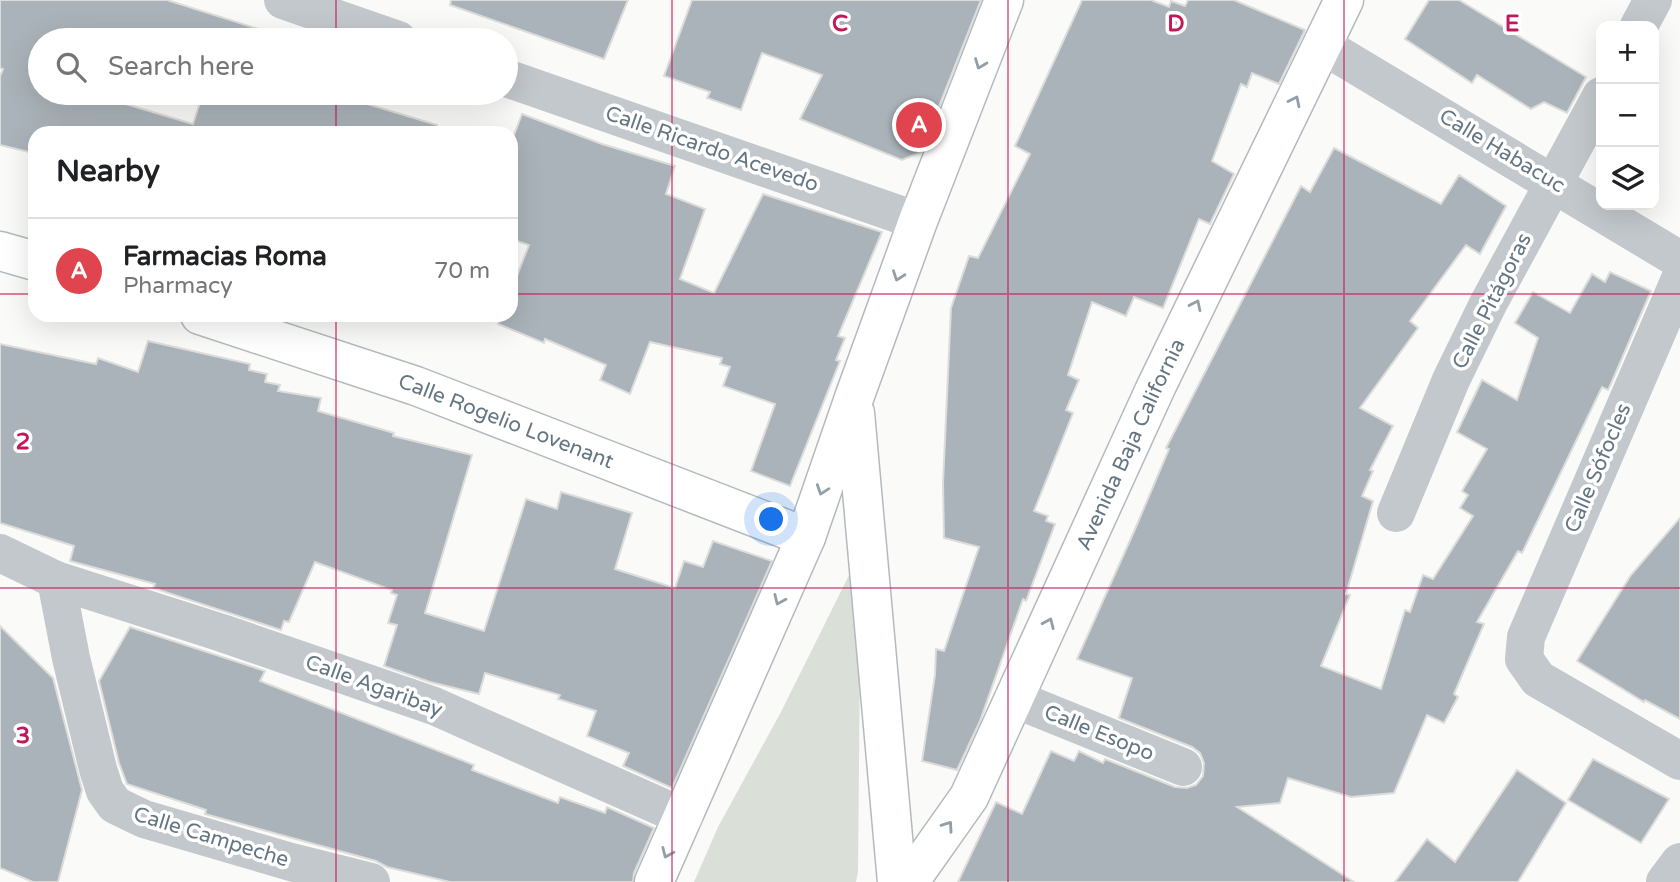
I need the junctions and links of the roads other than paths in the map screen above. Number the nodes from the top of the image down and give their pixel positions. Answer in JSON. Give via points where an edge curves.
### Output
{"nodes":[{"id":1,"x":283,"y":0,"type":"edge"},
{"id":2,"x":1004,"y":0,"type":"edge"},
{"id":3,"x":1344,"y":0,"type":"edge"},
{"id":4,"x":1653,"y":0,"type":"edge"},
{"id":5,"x":1642,"y":21,"type":"edge"},
{"id":6,"x":364,"y":28,"type":"edge"},
{"id":7,"x":1322,"y":45,"type":"junction"},
{"id":8,"x":518,"y":82,"type":"edge"},
{"id":9,"x":1596,"y":105,"type":"edge"},
{"id":10,"x":1555,"y":182,"type":"junction"},
{"id":11,"x":918,"y":221,"type":"junction"},
{"id":12,"x":0,"y":251,"type":"edge"},
{"id":13,"x":28,"y":259,"type":"edge"},
{"id":14,"x":1680,"y":260,"type":"edge"},
{"id":15,"x":1680,"y":279,"type":"edge"},
{"id":16,"x":221,"y":322,"type":"edge"},
{"id":17,"x":854,"y":398,"type":"junction"},
{"id":18,"x":1396,"y":513,"type":"dead end"},
{"id":19,"x":806,"y":537,"type":"junction"},
{"id":20,"x":0,"y":554,"type":"edge"},
{"id":21,"x":56,"y":580,"type":"junction"},
{"id":22,"x":1015,"y":699,"type":"junction"},
{"id":23,"x":1680,"y":761,"type":"edge"},
{"id":24,"x":1184,"y":767,"type":"dead end"},
{"id":25,"x":684,"y":817,"type":"junction"},
{"id":26,"x":1680,"y":862,"type":"edge"},
{"id":27,"x":284,"y":872,"type":"edge"},
{"id":28,"x":371,"y":882,"type":"edge"},
{"id":29,"x":654,"y":882,"type":"edge"},
{"id":30,"x":897,"y":882,"type":"edge"},
{"id":31,"x":909,"y":882,"type":"edge"},
{"id":32,"x":1665,"y":882,"type":"edge"}],
"edges":[{"from":1,"to":6,"type":"street"},
{"from":2,"to":11,"type":"main road","one_way":true},
{"from":3,"to":7,"type":"main road","name":"Avenida Baja California"},
{"from":4,"to":5,"type":"street"},
{"from":7,"to":10,"type":"street","name":"Calle Habacuc"},
{"from":22,"to":7,"type":"main road","name":"Avenida Baja California","one_way":true,"via":[[1156,387]]},
{"from":8,"to":11,"type":"street","name":"Calle Ricardo Acevedo"},
{"from":9,"to":10,"type":"street","name":"Calle Pitágoras"},
{"from":10,"to":14,"type":"street","name":"Calle Habacuc"},
{"from":10,"to":18,"type":"street","name":"Calle Pitágoras","via":[[1451,380]]},
{"from":11,"to":17,"type":"main road","one_way":true},
{"from":12,"to":13,"type":"main road"},
{"from":15,"to":23,"type":"street","name":"Calle Sófocles","via":[[1526,637],[1524,659],[1538,679]]},
{"from":16,"to":19,"type":"main road","name":"Calle Rogelio Lovenant","via":[[416,386]]},
{"from":17,"to":19,"type":"main road","one_way":true},
{"from":17,"to":30,"type":"main road"},
{"from":19,"to":25,"type":"main road","one_way":true},
{"from":20,"to":21,"type":"street","name":"Calle Agaribay"},
{"from":21,"to":25,"type":"street","name":"Calle Agaribay","via":[[434,706]]},
{"from":21,"to":27,"type":"street","name":"Calle Campeche","via":[[98,769],[115,805]]},
{"from":22,"to":24,"type":"street","name":"Calle Esopo"},
{"from":31,"to":22,"type":"main road","name":"Avenida Baja California","one_way":true,"via":[[969,797]]},
{"from":25,"to":29,"type":"main road","one_way":true},
{"from":26,"to":32,"type":"street"},
{"from":27,"to":28,"type":"street","name":"Calle Campeche"}]}
